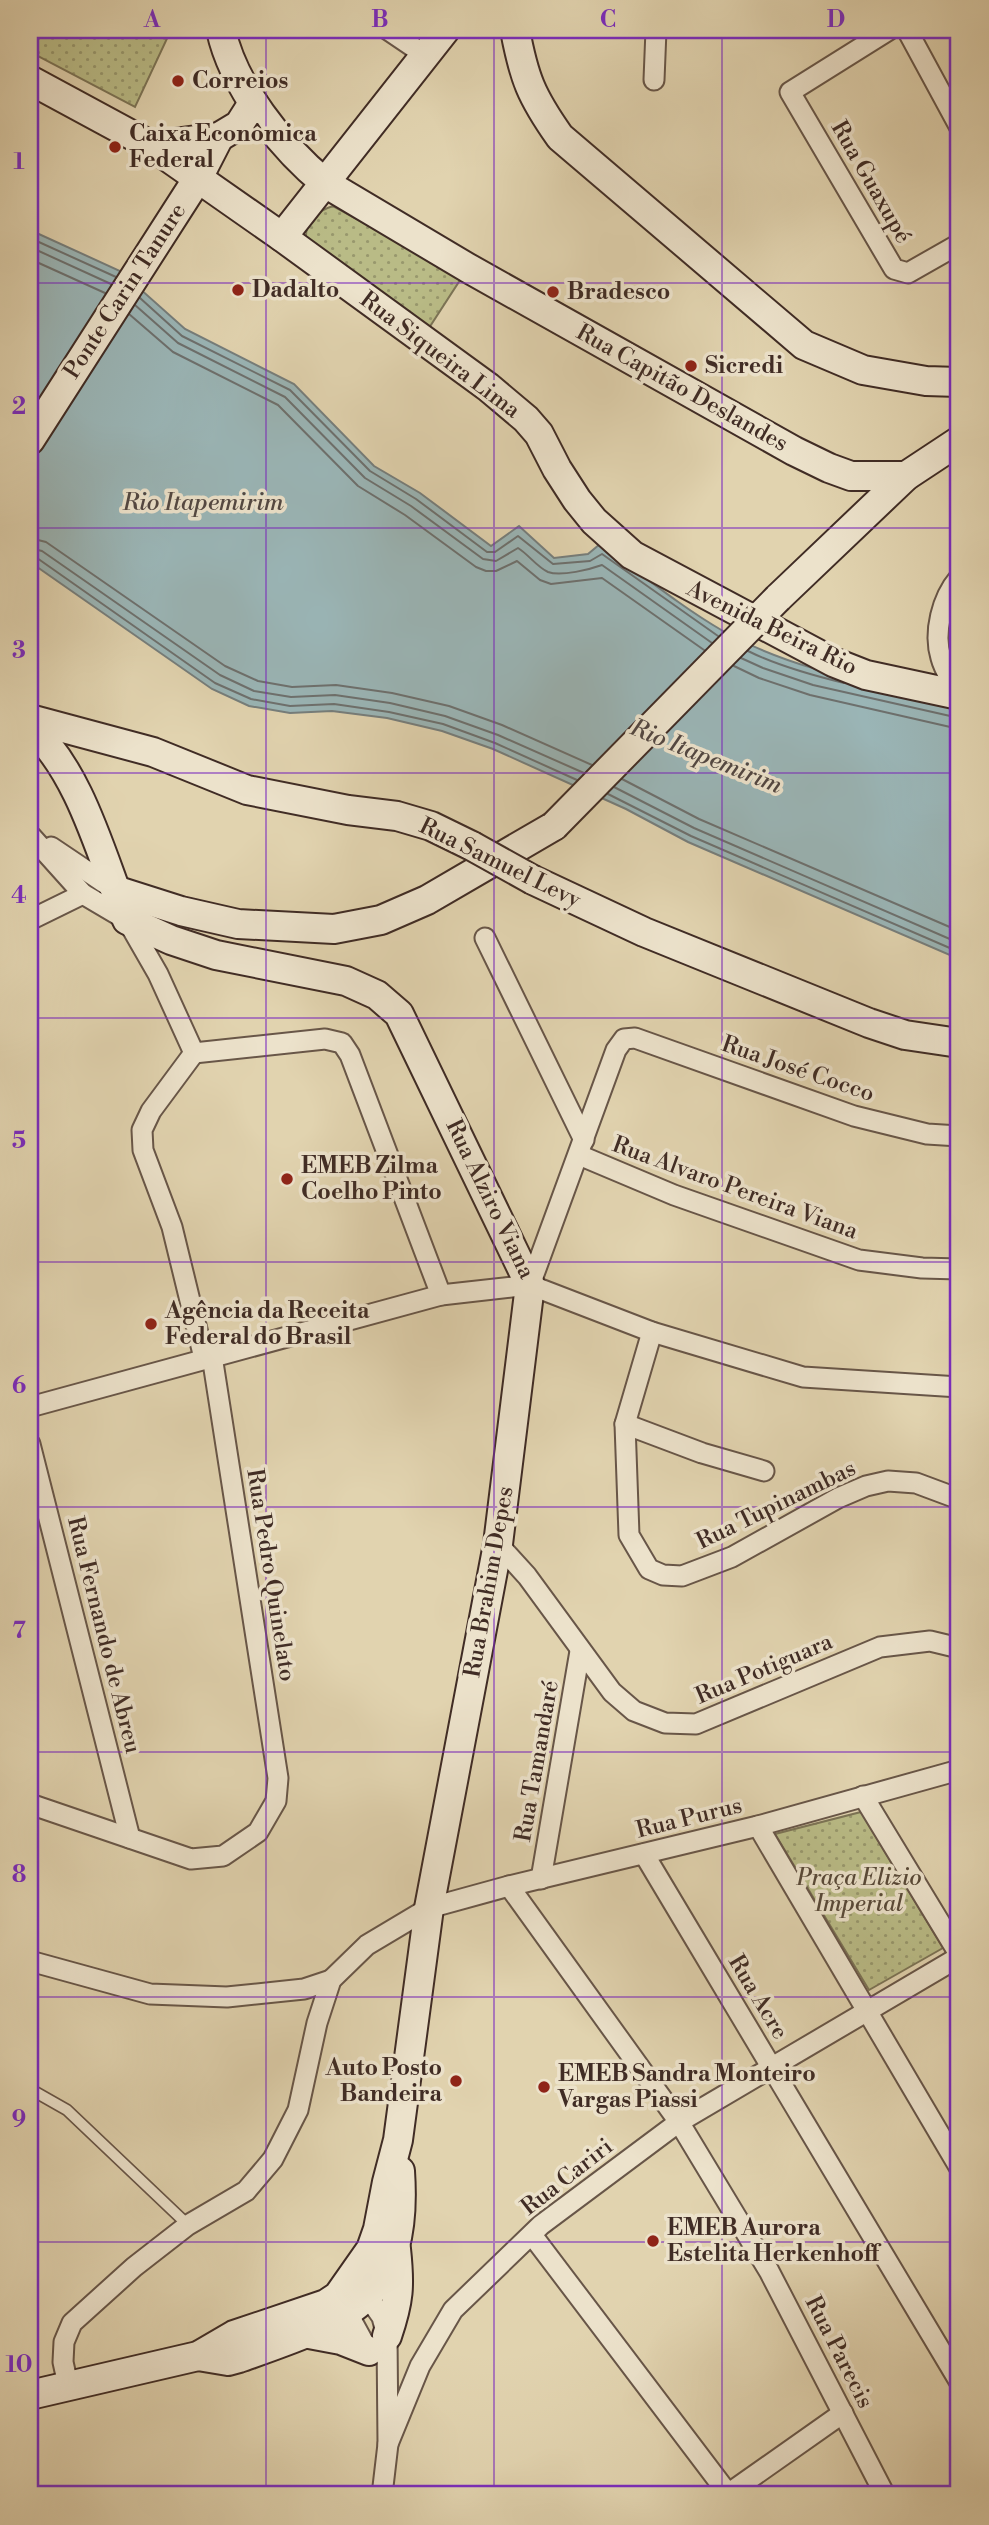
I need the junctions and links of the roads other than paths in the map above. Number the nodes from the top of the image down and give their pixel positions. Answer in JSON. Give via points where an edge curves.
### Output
{"nodes":[{"id":1,"x":221,"y":30,"type":"edge"},
{"id":2,"x":388,"y":30,"type":"edge"},
{"id":3,"x":445,"y":30,"type":"edge"},
{"id":4,"x":515,"y":30,"type":"edge"},
{"id":5,"x":656,"y":30,"type":"edge"},
{"id":6,"x":889,"y":30,"type":"edge"},
{"id":7,"x":907,"y":30,"type":"edge"},
{"id":8,"x":425,"y":55,"type":"junction"},
{"id":9,"x":30,"y":80,"type":"edge"},
{"id":10,"x":654,"y":80,"type":"dead end"},
{"id":11,"x":253,"y":103,"type":"junction"},
{"id":12,"x":959,"y":126,"type":"edge"},
{"id":13,"x":219,"y":137,"type":"junction"},
{"id":14,"x":152,"y":146,"type":"junction"},
{"id":15,"x":198,"y":178,"type":"junction"},
{"id":16,"x":325,"y":183,"type":"junction"},
{"id":17,"x":282,"y":237,"type":"junction"},
{"id":18,"x":959,"y":244,"type":"edge"},
{"id":19,"x":959,"y":382,"type":"edge"},
{"id":20,"x":30,"y":440,"type":"edge"},
{"id":21,"x":959,"y":441,"type":"edge"},
{"id":22,"x":906,"y":476,"type":"junction"},
{"id":23,"x":632,"y":555,"type":"joint"},
{"id":24,"x":959,"y":578,"type":"edge"},
{"id":25,"x":959,"y":694,"type":"edge"},
{"id":26,"x":30,"y":719,"type":"edge"},
{"id":27,"x":30,"y":727,"type":"edge"},
{"id":28,"x":30,"y":834,"type":"edge"},
{"id":29,"x":115,"y":890,"type":"junction"},
{"id":30,"x":83,"y":894,"type":"junction"},
{"id":31,"x":30,"y":920,"type":"edge"},
{"id":32,"x":128,"y":920,"type":"junction"},
{"id":33,"x":485,"y":938,"type":"dead end"},
{"id":34,"x":624,"y":1039,"type":"joint"},
{"id":35,"x":959,"y":1043,"type":"edge"},
{"id":36,"x":194,"y":1053,"type":"junction"},
{"id":37,"x":959,"y":1136,"type":"edge"},
{"id":38,"x":582,"y":1148,"type":"junction"},
{"id":39,"x":959,"y":1269,"type":"edge"},
{"id":40,"x":530,"y":1285,"type":"junction"},
{"id":41,"x":441,"y":1295,"type":"junction"},
{"id":42,"x":652,"y":1332,"type":"junction"},
{"id":43,"x":208,"y":1357,"type":"junction"},
{"id":44,"x":959,"y":1387,"type":"edge"},
{"id":45,"x":30,"y":1407,"type":"edge"},
{"id":46,"x":625,"y":1424,"type":"junction"},
{"id":47,"x":30,"y":1444,"type":"edge"},
{"id":48,"x":764,"y":1471,"type":"dead end"},
{"id":49,"x":959,"y":1499,"type":"edge"},
{"id":50,"x":498,"y":1544,"type":"junction"},
{"id":51,"x":959,"y":1647,"type":"edge"},
{"id":52,"x":580,"y":1651,"type":"junction"},
{"id":53,"x":959,"y":1770,"type":"edge"},
{"id":54,"x":863,"y":1796,"type":"junction"},
{"id":55,"x":30,"y":1804,"type":"edge"},
{"id":56,"x":758,"y":1826,"type":"junction"},
{"id":57,"x":130,"y":1838,"type":"junction"},
{"id":58,"x":644,"y":1854,"type":"junction"},
{"id":59,"x":541,"y":1879,"type":"junction"},
{"id":60,"x":509,"y":1886,"type":"junction"},
{"id":61,"x":429,"y":1908,"type":"junction"},
{"id":62,"x":959,"y":1956,"type":"edge"},
{"id":63,"x":30,"y":1961,"type":"edge"},
{"id":64,"x":331,"y":1980,"type":"junction"},
{"id":65,"x":869,"y":2012,"type":"junction"},
{"id":66,"x":772,"y":2068,"type":"junction"},
{"id":67,"x":30,"y":2089,"type":"edge"},
{"id":68,"x":679,"y":2122,"type":"junction"},
{"id":69,"x":398,"y":2140,"type":"junction"},
{"id":70,"x":959,"y":2167,"type":"edge"},
{"id":71,"x":188,"y":2225,"type":"junction"},
{"id":72,"x":532,"y":2235,"type":"junction"},
{"id":73,"x":396,"y":2243,"type":"junction"},
{"id":74,"x":348,"y":2296,"type":"junction"},
{"id":75,"x":309,"y":2334,"type":"junction"},
{"id":76,"x":378,"y":2343,"type":"junction"},
{"id":77,"x":198,"y":2356,"type":"junction"},
{"id":78,"x":959,"y":2381,"type":"edge"},
{"id":79,"x":68,"y":2385,"type":"junction"},
{"id":80,"x":30,"y":2395,"type":"edge"},
{"id":81,"x":842,"y":2413,"type":"junction"},
{"id":82,"x":388,"y":2444,"type":"junction"},
{"id":83,"x":729,"y":2494,"type":"edge"},
{"id":84,"x":382,"y":2495,"type":"edge"},
{"id":85,"x":885,"y":2495,"type":"edge"}],
"edges":[{"from":1,"to":11,"type":"main road","name":"Rua Capitão Deslandes"},
{"from":2,"to":8,"type":"street"},
{"from":3,"to":8,"type":"main road"},
{"from":4,"to":19,"type":"main road","via":[[531,93],[560,137],[804,345],[863,370]]},
{"from":5,"to":10,"type":"street"},
{"from":6,"to":18,"type":"street","name":"Rua Guaxupé","via":[[790,92],[894,269],[908,273]]},
{"from":7,"to":12,"type":"street"},
{"from":8,"to":16,"type":"main road"},
{"from":9,"to":14,"type":"main road","name":"Rua Siqueira Lima"},
{"from":11,"to":13,"type":"main road","via":[[239,125]]},
{"from":11,"to":16,"type":"main road","name":"Rua Capitão Deslandes","via":[[287,147]]},
{"from":13,"to":14,"type":"main road"},
{"from":13,"to":15,"type":"main road","name":"Ponte Carin Tanure"},
{"from":14,"to":15,"type":"main road","name":"Rua Siqueira Lima"},
{"from":15,"to":17,"type":"main road","name":"Rua Siqueira Lima"},
{"from":15,"to":20,"type":"main road","name":"Ponte Carin Tanure"},
{"from":16,"to":17,"type":"main road"},
{"from":16,"to":22,"type":"main road","name":"Rua Capitão Deslandes","via":[[794,451],[851,476]]},
{"from":17,"to":23,"type":"main road","name":"Rua Siqueira Lima","via":[[526,419],[577,500]]},
{"from":21,"to":22,"type":"main road"},
{"from":22,"to":29,"type":"main road","bridge":true,"via":[[778,598],[554,826],[428,900],[382,920],[334,929],[238,925]]},
{"from":23,"to":25,"type":"main road","name":"Avenida Beira Rio","via":[[833,662],[878,678]]},
{"from":24,"to":25,"type":"street","via":[[941,607],[939,640],[940,658]]},
{"from":26,"to":35,"type":"main road","name":"Rua Samuel Levy","bridge":true,"via":[[153,752],[247,790],[431,826],[645,932],[869,1023],[905,1035]]},
{"from":27,"to":29,"type":"main road","via":[[48,743],[94,829]]},
{"from":28,"to":29,"type":"street"},
{"from":28,"to":30,"type":"street"},
{"from":29,"to":32,"type":"main road"},
{"from":30,"to":31,"type":"street"},
{"from":30,"to":32,"type":"street"},
{"from":32,"to":36,"type":"street","via":[[159,974]]},
{"from":32,"to":40,"type":"main road","name":"Rua Alziro Viana","via":[[216,954],[346,981],[377,995],[399,1014]]},
{"from":33,"to":38,"type":"street"},
{"from":34,"to":37,"type":"street","name":"Rua José Cocco","via":[[635,1038],[854,1116],[928,1134]]},
{"from":34,"to":38,"type":"street","name":"Rua Brahim Depes","via":[[616,1050]]},
{"from":36,"to":41,"type":"street","via":[[325,1039],[342,1043]]},
{"from":36,"to":43,"type":"street","name":"Rua Pedro Quinelato","via":[[151,1111],[142,1140]]},
{"from":38,"to":39,"type":"street","name":"Rua Alvaro Pereira Viana","via":[[674,1195],[859,1260]]},
{"from":38,"to":40,"type":"street","name":"Rua Brahim Depes"},
{"from":40,"to":41,"type":"street"},
{"from":40,"to":42,"type":"street","name":"Rua Alziro Viana"},
{"from":40,"to":50,"type":"main road","name":"Rua Brahim Depes"},
{"from":41,"to":43,"type":"street"},
{"from":42,"to":44,"type":"street","name":"Rua Alziro Viana","via":[[803,1377]]},
{"from":42,"to":46,"type":"street","name":"Rua Tupinambas"},
{"from":43,"to":45,"type":"street"},
{"from":43,"to":57,"type":"street","name":"Rua Pedro Quinelato","via":[[278,1778],[276,1801],[258,1832],[223,1856],[191,1859]]},
{"from":46,"to":48,"type":"street"},
{"from":46,"to":49,"type":"street","name":"Rua Tupinambas","via":[[629,1535],[649,1569],[663,1576],[682,1576],[732,1557],[866,1486],[888,1481],[916,1483]]},
{"from":47,"to":57,"type":"street","name":"Rua Fernando de Abreu"},
{"from":50,"to":52,"type":"street","name":"Rua Potiguara","via":[[527,1576]]},
{"from":50,"to":61,"type":"main road","name":"Rua Brahim Depes"},
{"from":51,"to":52,"type":"street","name":"Rua Potiguara","via":[[930,1641],[880,1647],[696,1724],[665,1723],[634,1711],[612,1692]]},
{"from":52,"to":59,"type":"street","name":"Rua Tamandaré"},
{"from":53,"to":54,"type":"street","name":"Rua Purus"},
{"from":54,"to":56,"type":"street","name":"Rua Purus"},
{"from":54,"to":62,"type":"street"},
{"from":55,"to":57,"type":"street"},
{"from":56,"to":58,"type":"street","name":"Rua Purus"},
{"from":56,"to":65,"type":"street"},
{"from":58,"to":59,"type":"street","name":"Rua Purus"},
{"from":58,"to":66,"type":"street","name":"Rua Acre"},
{"from":59,"to":60,"type":"street","name":"Rua Purus"},
{"from":60,"to":61,"type":"street","name":"Rua Purus"},
{"from":60,"to":68,"type":"street","name":"Rua Parecis"},
{"from":61,"to":64,"type":"street","name":"Rua Purus","via":[[367,1945]]},
{"from":61,"to":69,"type":"main road","name":"Rua Brahim Depes"},
{"from":62,"to":65,"type":"street","name":"Rua Cariri"},
{"from":63,"to":64,"type":"street","via":[[150,1994],[227,1997],[304,1989]]},
{"from":64,"to":71,"type":"street","via":[[298,2110],[273,2159],[246,2191]]},
{"from":65,"to":66,"type":"street","name":"Rua Cariri"},
{"from":65,"to":70,"type":"street"},
{"from":66,"to":68,"type":"street","name":"Rua Cariri"},
{"from":66,"to":78,"type":"street","name":"Rua Acre"},
{"from":67,"to":71,"type":"lane","via":[[67,2110]]},
{"from":68,"to":72,"type":"street","name":"Rua Cariri"},
{"from":68,"to":81,"type":"street","name":"Rua Parecis","via":[[769,2270]]},
{"from":69,"to":73,"type":"main road","name":"Rua Brahim Depes","via":[[402,2202]]},
{"from":69,"to":74,"type":"main road","name":"Rua Brahim Depes","via":[[378,2229]]},
{"from":71,"to":79,"type":"street","via":[[72,2323],[64,2342]]},
{"from":72,"to":82,"type":"street","name":"Rua Cariri","via":[[453,2310],[420,2366]]},
{"from":72,"to":83,"type":"street"},
{"from":73,"to":74,"type":"main road","name":"Rua Brahim Depes","via":[[381,2278]]},
{"from":73,"to":76,"type":"main road","via":[[397,2306]]},
{"from":74,"to":75,"type":"main road"},
{"from":74,"to":76,"type":"street"},
{"from":74,"to":76,"type":"street","via":[[382,2317]]},
{"from":74,"to":77,"type":"main road","via":[[234,2335]]},
{"from":75,"to":76,"type":"main road"},
{"from":75,"to":77,"type":"main road","via":[[228,2361]]},
{"from":76,"to":82,"type":"street","via":[[387,2397]]},
{"from":77,"to":79,"type":"main road"},
{"from":79,"to":80,"type":"main road"},
{"from":81,"to":83,"type":"street"},
{"from":81,"to":85,"type":"street","name":"Rua Parecis"},
{"from":82,"to":84,"type":"street"}]}
